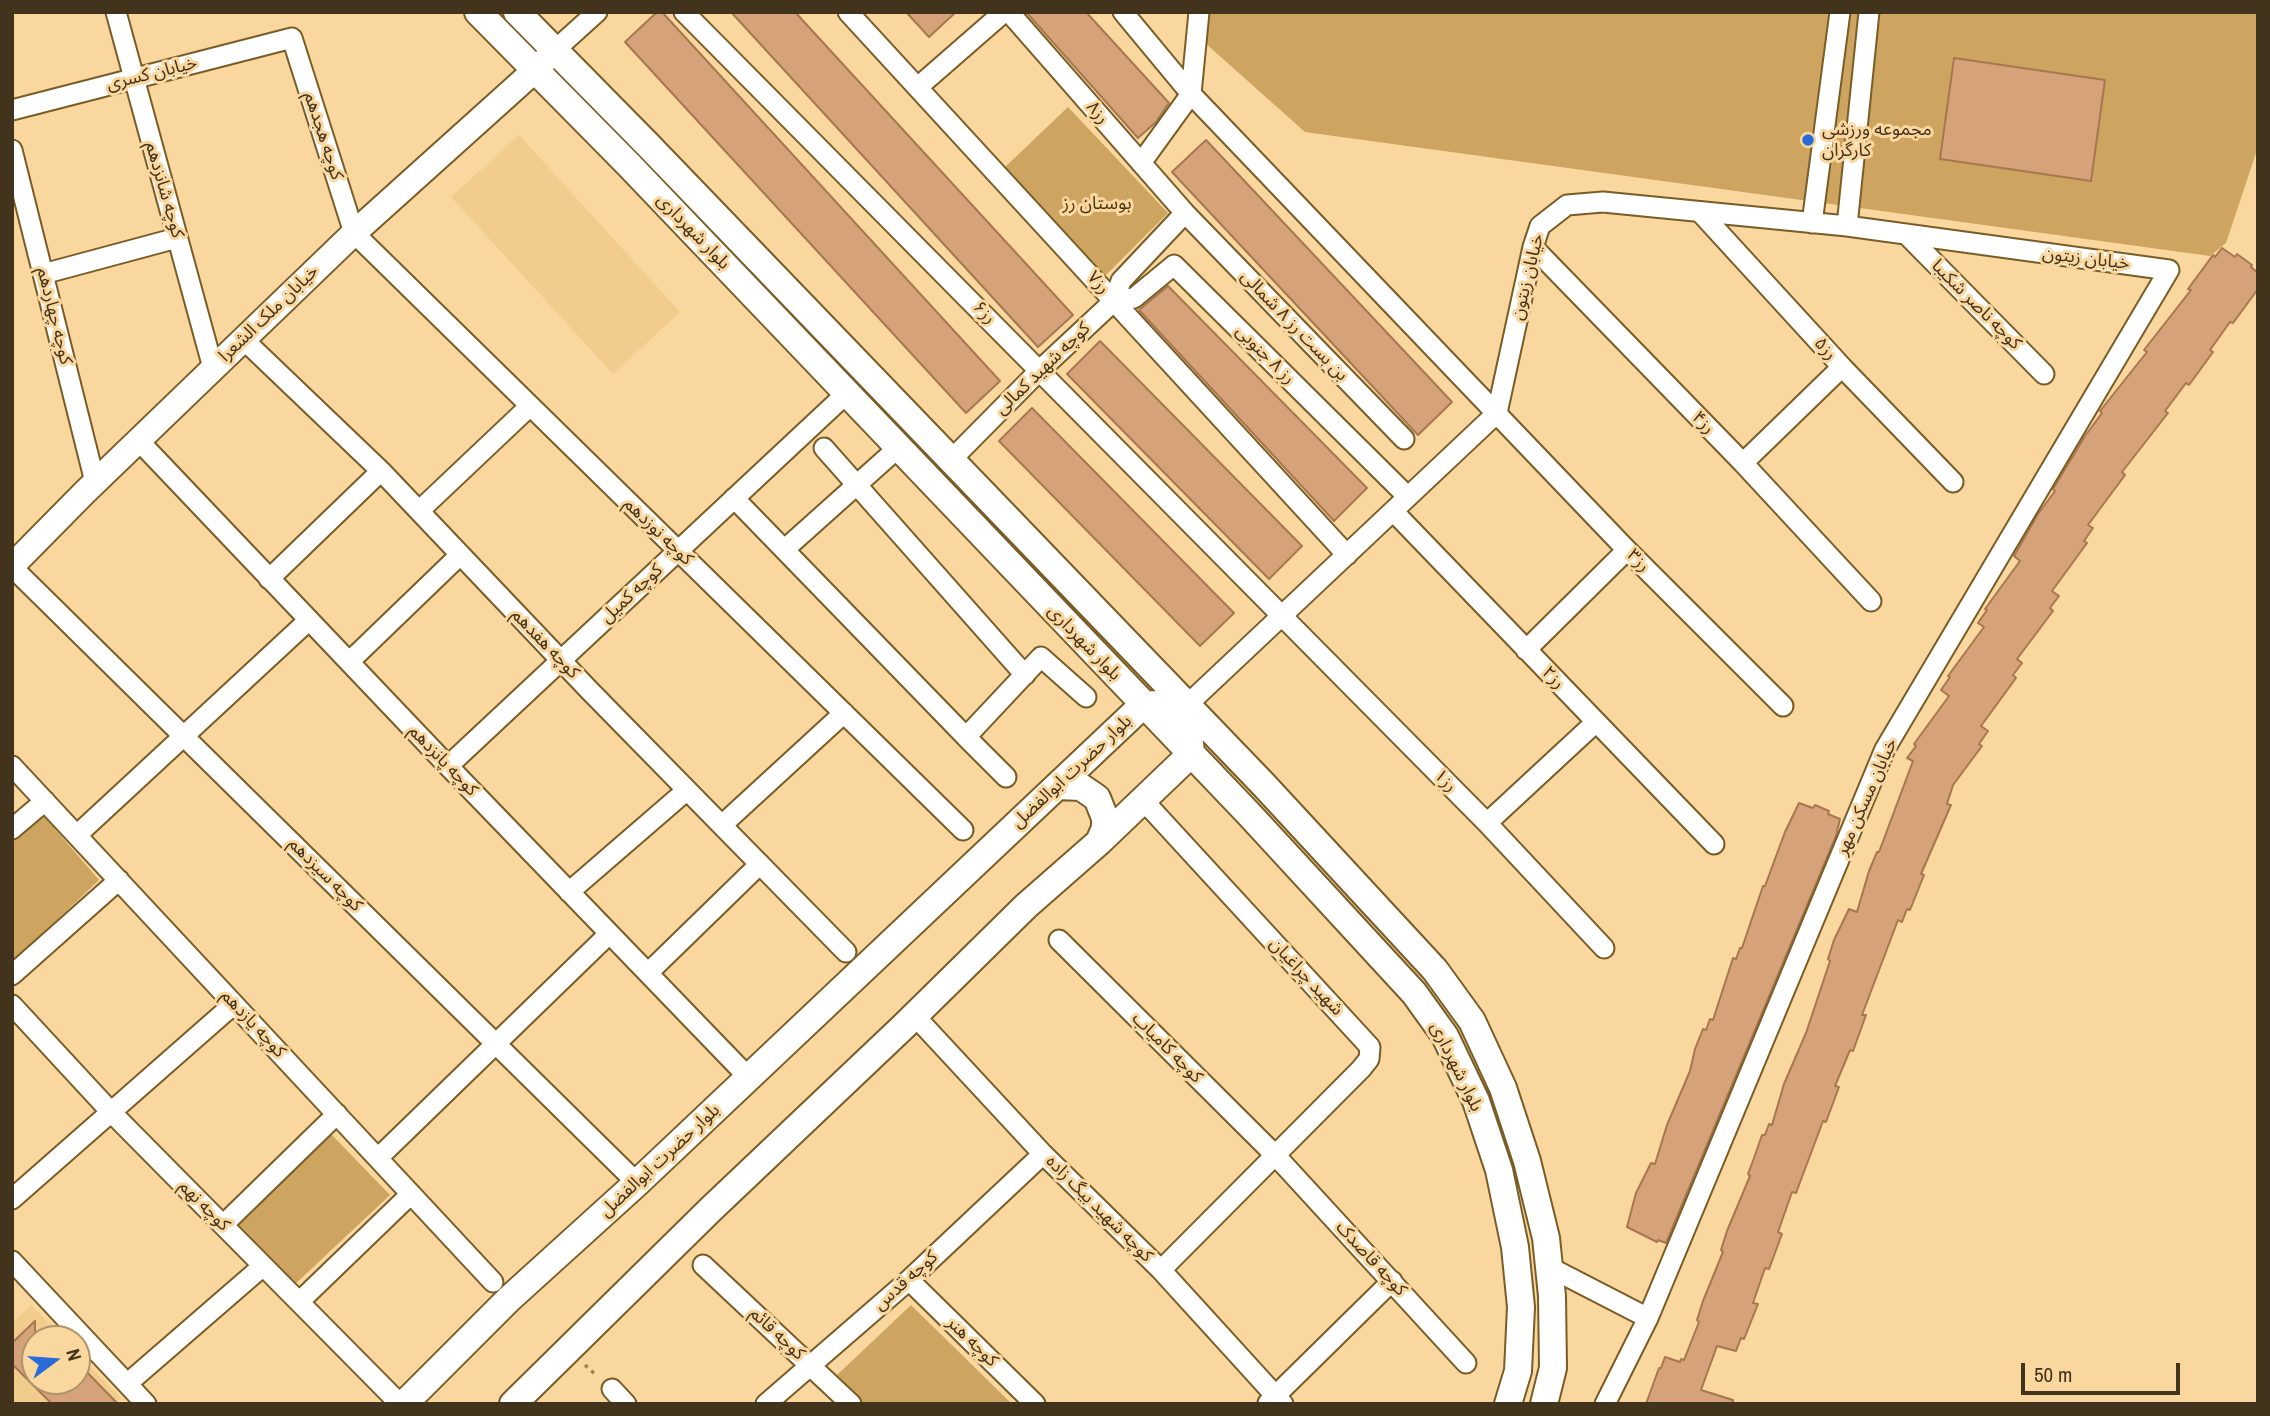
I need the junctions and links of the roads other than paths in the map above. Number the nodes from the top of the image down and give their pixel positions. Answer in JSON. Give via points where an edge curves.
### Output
{"nodes":[{"id":1,"x":116,"y":12,"type":"edge"},
{"id":2,"x":478,"y":12,"type":"edge"},
{"id":3,"x":517,"y":12,"type":"edge"},
{"id":4,"x":597,"y":12,"type":"edge"},
{"id":5,"x":684,"y":12,"type":"edge"},
{"id":6,"x":848,"y":12,"type":"edge"},
{"id":7,"x":1007,"y":12,"type":"edge"},
{"id":8,"x":1124,"y":12,"type":"edge"},
{"id":9,"x":1199,"y":12,"type":"edge"},
{"id":10,"x":1840,"y":12,"type":"edge"},
{"id":11,"x":1869,"y":12,"type":"edge"},
{"id":12,"x":292,"y":38,"type":"joint"},
{"id":13,"x":555,"y":50,"type":"junction"},
{"id":14,"x":534,"y":71,"type":"junction"},
{"id":15,"x":133,"y":79,"type":"junction"},
{"id":16,"x":918,"y":87,"type":"junction"},
{"id":17,"x":1191,"y":94,"type":"junction"},
{"id":18,"x":12,"y":110,"type":"edge"},
{"id":19,"x":12,"y":150,"type":"edge"},
{"id":20,"x":1142,"y":163,"type":"junction"},
{"id":21,"x":1700,"y":212,"type":"junction"},
{"id":22,"x":1185,"y":213,"type":"junction"},
{"id":23,"x":1812,"y":223,"type":"junction"},
{"id":24,"x":1847,"y":226,"type":"junction"},
{"id":25,"x":354,"y":233,"type":"junction"},
{"id":26,"x":1908,"y":236,"type":"junction"},
{"id":27,"x":177,"y":238,"type":"junction"},
{"id":28,"x":1533,"y":247,"type":"junction"},
{"id":29,"x":2169,"y":270,"type":"joint"},
{"id":30,"x":43,"y":274,"type":"junction"},
{"id":31,"x":1114,"y":301,"type":"junction"},
{"id":32,"x":243,"y":339,"type":"junction"},
{"id":33,"x":1842,"y":367,"type":"junction"},
{"id":34,"x":213,"y":368,"type":"junction"},
{"id":35,"x":1040,"y":370,"type":"junction"},
{"id":36,"x":2044,"y":374,"type":"dead end"},
{"id":37,"x":847,"y":393,"type":"junction"},
{"id":38,"x":530,"y":406,"type":"junction"},
{"id":39,"x":1497,"y":413,"type":"junction"},
{"id":40,"x":1404,"y":439,"type":"dead end"},
{"id":41,"x":139,"y":441,"type":"junction"},
{"id":42,"x":898,"y":447,"type":"junction"},
{"id":43,"x":824,"y":448,"type":"dead end"},
{"id":44,"x":951,"y":460,"type":"junction"},
{"id":45,"x":1743,"y":463,"type":"junction"},
{"id":46,"x":381,"y":471,"type":"junction"},
{"id":47,"x":95,"y":482,"type":"junction"},
{"id":48,"x":1953,"y":482,"type":"dead end"},
{"id":49,"x":857,"y":485,"type":"junction"},
{"id":50,"x":1408,"y":497,"type":"junction"},
{"id":51,"x":734,"y":498,"type":"junction"},
{"id":52,"x":419,"y":511,"type":"junction"},
{"id":53,"x":1393,"y":511,"type":"junction"},
{"id":54,"x":785,"y":549,"type":"junction"},
{"id":55,"x":1627,"y":550,"type":"junction"},
{"id":56,"x":678,"y":551,"type":"junction"},
{"id":57,"x":460,"y":555,"type":"junction"},
{"id":58,"x":1347,"y":555,"type":"junction"},
{"id":59,"x":12,"y":567,"type":"edge"},
{"id":60,"x":270,"y":579,"type":"junction"},
{"id":61,"x":1871,"y":601,"type":"dead end"},
{"id":62,"x":1282,"y":617,"type":"junction"},
{"id":63,"x":309,"y":620,"type":"junction"},
{"id":64,"x":1526,"y":650,"type":"junction"},
{"id":65,"x":561,"y":661,"type":"junction"},
{"id":66,"x":349,"y":662,"type":"junction"},
{"id":67,"x":1025,"y":675,"type":"junction"},
{"id":68,"x":1086,"y":697,"type":"dead end"},
{"id":69,"x":1143,"y":704,"type":"junction"},
{"id":70,"x":1187,"y":705,"type":"junction"},
{"id":71,"x":1783,"y":706,"type":"dead end"},
{"id":72,"x":844,"y":713,"type":"junction"},
{"id":73,"x":1596,"y":722,"type":"junction"},
{"id":74,"x":183,"y":736,"type":"junction"},
{"id":75,"x":966,"y":737,"type":"junction"},
{"id":76,"x":1191,"y":754,"type":"junction"},
{"id":77,"x":12,"y":765,"type":"edge"},
{"id":78,"x":448,"y":766,"type":"junction"},
{"id":79,"x":1006,"y":777,"type":"dead end"},
{"id":80,"x":1057,"y":786,"type":"junction"},
{"id":81,"x":687,"y":790,"type":"junction"},
{"id":82,"x":1143,"y":800,"type":"junction"},
{"id":83,"x":45,"y":801,"type":"junction"},
{"id":84,"x":1487,"y":823,"type":"junction"},
{"id":85,"x":722,"y":825,"type":"junction"},
{"id":86,"x":12,"y":830,"type":"edge"},
{"id":87,"x":963,"y":830,"type":"dead end"},
{"id":88,"x":77,"y":835,"type":"junction"},
{"id":89,"x":1099,"y":842,"type":"junction"},
{"id":90,"x":1714,"y":844,"type":"dead end"},
{"id":91,"x":760,"y":864,"type":"junction"},
{"id":92,"x":119,"y":880,"type":"junction"},
{"id":93,"x":569,"y":892,"type":"junction"},
{"id":94,"x":609,"y":934,"type":"junction"},
{"id":95,"x":1059,"y":940,"type":"dead end"},
{"id":96,"x":1604,"y":948,"type":"dead end"},
{"id":97,"x":846,"y":951,"type":"dead end"},
{"id":98,"x":648,"y":974,"type":"junction"},
{"id":99,"x":12,"y":975,"type":"edge"},
{"id":100,"x":234,"y":1004,"type":"junction"},
{"id":101,"x":12,"y":1005,"type":"edge"},
{"id":102,"x":914,"y":1015,"type":"junction"},
{"id":103,"x":495,"y":1044,"type":"junction"},
{"id":104,"x":749,"y":1078,"type":"junction"},
{"id":105,"x":111,"y":1112,"type":"junction"},
{"id":106,"x":337,"y":1114,"type":"junction"},
{"id":107,"x":1043,"y":1154,"type":"junction"},
{"id":108,"x":1276,"y":1156,"type":"junction"},
{"id":109,"x":378,"y":1158,"type":"junction"},
{"id":110,"x":637,"y":1184,"type":"junction"},
{"id":111,"x":411,"y":1194,"type":"junction"},
{"id":112,"x":12,"y":1199,"type":"edge"},
{"id":113,"x":223,"y":1225,"type":"junction"},
{"id":114,"x":12,"y":1261,"type":"edge"},
{"id":115,"x":703,"y":1265,"type":"dead end"},
{"id":116,"x":263,"y":1266,"type":"junction"},
{"id":117,"x":1549,"y":1267,"type":"junction"},
{"id":118,"x":1161,"y":1270,"type":"junction"},
{"id":119,"x":909,"y":1280,"type":"junction"},
{"id":120,"x":1392,"y":1281,"type":"junction"},
{"id":121,"x":493,"y":1282,"type":"dead end"},
{"id":122,"x":299,"y":1302,"type":"junction"},
{"id":123,"x":1648,"y":1318,"type":"junction"},
{"id":124,"x":1466,"y":1363,"type":"dead end"},
{"id":125,"x":810,"y":1365,"type":"junction"},
{"id":126,"x":128,"y":1383,"type":"junction"},
{"id":127,"x":612,"y":1389,"type":"road end"},
{"id":128,"x":1275,"y":1401,"type":"edge"},
{"id":129,"x":146,"y":1404,"type":"edge"},
{"id":130,"x":402,"y":1404,"type":"edge"},
{"id":131,"x":513,"y":1404,"type":"edge"},
{"id":132,"x":626,"y":1404,"type":"edge"},
{"id":133,"x":766,"y":1404,"type":"edge"},
{"id":134,"x":851,"y":1404,"type":"edge"},
{"id":135,"x":1035,"y":1404,"type":"edge"},
{"id":136,"x":1508,"y":1404,"type":"edge"},
{"id":137,"x":1544,"y":1404,"type":"edge"},
{"id":138,"x":1605,"y":1404,"type":"edge"}],
"edges":[{"from":1,"to":15,"type":"street","name":"کوچه شانزدهم"},
{"from":2,"to":14,"type":"main road","name":"بلوار شهرداری"},
{"from":3,"to":13,"type":"main road","name":"بلوار شهرداری"},
{"from":4,"to":13,"type":"street"},
{"from":5,"to":35,"type":"street","name":"رز۶"},
{"from":6,"to":16,"type":"street","name":"رز۷"},
{"from":7,"to":16,"type":"street"},
{"from":7,"to":20,"type":"street","name":"رز۸"},
{"from":8,"to":17,"type":"street","name":"رز۳"},
{"from":9,"to":17,"type":"street"},
{"from":10,"to":23,"type":"street"},
{"from":11,"to":24,"type":"street"},
{"from":12,"to":15,"type":"street","name":"خیابان کسری"},
{"from":12,"to":25,"type":"street","name":"کوچه هجدهم"},
{"from":13,"to":14,"type":"street","name":"خیابان ملک الشعرا"},
{"from":13,"to":44,"type":"main road","name":"بلوار شهرداری"},
{"from":14,"to":25,"type":"street","name":"خیابان ملک الشعرا"},
{"from":14,"to":37,"type":"main road","name":"بلوار شهرداری"},
{"from":15,"to":18,"type":"street","name":"خیابان کسری"},
{"from":15,"to":27,"type":"street","name":"کوچه شانزدهم"},
{"from":16,"to":31,"type":"street","name":"رز۷"},
{"from":17,"to":20,"type":"street"},
{"from":17,"to":39,"type":"street","name":"رز۳"},
{"from":19,"to":30,"type":"street","name":"کوچه چهاردهم"},
{"from":20,"to":22,"type":"street","name":"رز۸"},
{"from":21,"to":23,"type":"street","name":"خیابان زیتون"},
{"from":21,"to":28,"type":"street","name":"خیابان زیتون","via":[[1603,202],[1567,205],[1540,226]]},
{"from":21,"to":33,"type":"street","name":"رز۵"},
{"from":22,"to":31,"type":"street","name":"کوچه شهید کمالی","via":[[1121,281]]},
{"from":22,"to":40,"type":"street","name":"بن بست رز ۸ شمالی"},
{"from":23,"to":24,"type":"street","name":"خیابان زیتون"},
{"from":24,"to":26,"type":"street","name":"خیابان زیتون"},
{"from":25,"to":32,"type":"street","name":"خیابان ملک الشعرا"},
{"from":25,"to":38,"type":"street","name":"کوچه نوزدهم"},
{"from":26,"to":29,"type":"street","name":"خیابان زیتون"},
{"from":26,"to":36,"type":"street","name":"کوچه ناصر شکیبا"},
{"from":27,"to":30,"type":"street"},
{"from":27,"to":34,"type":"street","name":"کوچه شانزدهم"},
{"from":28,"to":39,"type":"street","name":"خیابان زیتون"},
{"from":28,"to":45,"type":"street","name":"رز۴"},
{"from":29,"to":123,"type":"street","name":"خیابان مسکن مهر","via":[[1885,749]]},
{"from":30,"to":47,"type":"street","name":"کوچه چهاردهم"},
{"from":31,"to":35,"type":"street","name":"کوچه شهید کمالی"},
{"from":31,"to":50,"type":"street","name":"رز ۸ جنوبی","via":[[1134,298],[1174,265]]},
{"from":31,"to":58,"type":"street","name":"رز۷"},
{"from":32,"to":34,"type":"street","name":"خیابان ملک الشعرا"},
{"from":32,"to":46,"type":"street","name":"کوچه هفدهم"},
{"from":33,"to":45,"type":"street"},
{"from":33,"to":48,"type":"street","name":"رز۵"},
{"from":34,"to":41,"type":"street","name":"خیابان ملک الشعرا"},
{"from":35,"to":44,"type":"street","name":"کوچه شهید کمالی"},
{"from":35,"to":62,"type":"street","name":"رز۶"},
{"from":37,"to":42,"type":"main road","name":"بلوار شهرداری"},
{"from":37,"to":51,"type":"street","name":"کوچه کمیل"},
{"from":38,"to":52,"type":"street"},
{"from":38,"to":56,"type":"street","name":"کوچه نوزدهم"},
{"from":39,"to":50,"type":"street"},
{"from":39,"to":55,"type":"street","name":"رز۳"},
{"from":41,"to":47,"type":"street","name":"خیابان ملک الشعرا"},
{"from":41,"to":60,"type":"street","name":"کوچه پانزدهم"},
{"from":42,"to":49,"type":"street"},
{"from":42,"to":69,"type":"main road","name":"بلوار شهرداری"},
{"from":43,"to":49,"type":"street"},
{"from":44,"to":70,"type":"main road","name":"بلوار شهرداری"},
{"from":45,"to":61,"type":"street","name":"رز۴"},
{"from":46,"to":52,"type":"street","name":"کوچه هفدهم"},
{"from":46,"to":60,"type":"street"},
{"from":47,"to":59,"type":"street","name":"خیابان ملک الشعرا"},
{"from":49,"to":54,"type":"street"},
{"from":49,"to":67,"type":"street"},
{"from":50,"to":53,"type":"street"},
{"from":51,"to":54,"type":"street"},
{"from":51,"to":56,"type":"street","name":"کوچه کمیل"},
{"from":52,"to":57,"type":"street","name":"کوچه هفدهم"},
{"from":53,"to":58,"type":"street"},
{"from":53,"to":64,"type":"street","name":"رز۲"},
{"from":54,"to":75,"type":"street"},
{"from":55,"to":64,"type":"street"},
{"from":55,"to":71,"type":"street","name":"رز۳"},
{"from":56,"to":65,"type":"street","name":"کوچه کمیل"},
{"from":56,"to":72,"type":"street","name":"کوچه نوزدهم"},
{"from":57,"to":65,"type":"street","name":"کوچه هفدهم"},
{"from":57,"to":66,"type":"street"},
{"from":58,"to":62,"type":"street"},
{"from":59,"to":74,"type":"street","name":"کوچه سیزدهم"},
{"from":60,"to":63,"type":"street","name":"کوچه پانزدهم"},
{"from":62,"to":70,"type":"street"},
{"from":62,"to":84,"type":"street","name":"رز۱"},
{"from":63,"to":66,"type":"street","name":"کوچه پانزدهم"},
{"from":63,"to":74,"type":"street"},
{"from":64,"to":73,"type":"street","name":"رز۲"},
{"from":65,"to":78,"type":"street","name":"کوچه کمیل"},
{"from":65,"to":81,"type":"street","name":"کوچه هفدهم"},
{"from":66,"to":78,"type":"street","name":"کوچه پانزدهم"},
{"from":67,"to":68,"type":"street","via":[[1041,657]]},
{"from":67,"to":75,"type":"street"},
{"from":69,"to":70,"type":"main road","name":"بلوار حضرت ابوالفضل"},
{"from":69,"to":76,"type":"main road","name":"بلوار شهرداری"},
{"from":69,"to":80,"type":"main road","name":"بلوار حضرت ابوالفضل"},
{"from":70,"to":76,"type":"main road"},
{"from":70,"to":117,"type":"main road","name":"بلوار شهرداری","via":[[1435,970],[1472,1021],[1503,1087],[1527,1161]]},
{"from":72,"to":85,"type":"street"},
{"from":72,"to":87,"type":"street","name":"کوچه نوزدهم"},
{"from":73,"to":84,"type":"street"},
{"from":73,"to":90,"type":"street","name":"رز۲"},
{"from":74,"to":88,"type":"street"},
{"from":74,"to":103,"type":"street","name":"کوچه سیزدهم"},
{"from":75,"to":79,"type":"street"},
{"from":76,"to":82,"type":"main road"},
{"from":76,"to":136,"type":"main road","name":"بلوار شهرداری","via":[[1364,936],[1445,1036],[1476,1101],[1499,1170],[1515,1247],[1521,1307],[1518,1371]]},
{"from":77,"to":83,"type":"street","name":"کوچه یازدهم"},
{"from":78,"to":93,"type":"street","name":"کوچه پانزدهم"},
{"from":80,"to":89,"type":"main road","via":[[1080,787],[1097,798],[1105,818]]},
{"from":80,"to":104,"type":"main road","name":"بلوار حضرت ابوالفضل"},
{"from":81,"to":85,"type":"street","name":"کوچه هفدهم"},
{"from":81,"to":93,"type":"street"},
{"from":82,"to":89,"type":"main road"},
{"from":82,"to":108,"type":"street","name":"شهید چراغیان","via":[[1370,1047],[1369,1059],[1361,1069]]},
{"from":83,"to":86,"type":"street"},
{"from":83,"to":88,"type":"street","name":"کوچه یازدهم"},
{"from":84,"to":96,"type":"street","name":"رز۱"},
{"from":85,"to":91,"type":"street","name":"کوچه هفدهم"},
{"from":88,"to":92,"type":"street","name":"کوچه یازدهم"},
{"from":89,"to":102,"type":"main road"},
{"from":91,"to":97,"type":"street","name":"کوچه هفدهم"},
{"from":91,"to":98,"type":"street"},
{"from":92,"to":99,"type":"street"},
{"from":92,"to":100,"type":"street","name":"کوچه یازدهم"},
{"from":93,"to":94,"type":"street","name":"کوچه پانزدهم"},
{"from":94,"to":98,"type":"street","name":"کوچه پانزدهم"},
{"from":94,"to":103,"type":"street"},
{"from":95,"to":108,"type":"street","name":"کوچه کامیاب"},
{"from":98,"to":104,"type":"street","name":"کوچه پانزدهم"},
{"from":100,"to":105,"type":"street"},
{"from":100,"to":106,"type":"street","name":"کوچه یازدهم"},
{"from":101,"to":105,"type":"street","name":"کوچه نهم"},
{"from":102,"to":107,"type":"street","name":"کوچه شهید بیگ زاده"},
{"from":102,"to":131,"type":"main road"},
{"from":103,"to":109,"type":"street"},
{"from":103,"to":110,"type":"street","name":"کوچه سیزدهم"},
{"from":104,"to":110,"type":"main road","name":"بلوار حضرت ابوالفضل"},
{"from":105,"to":112,"type":"street"},
{"from":105,"to":113,"type":"street","name":"کوچه نهم"},
{"from":106,"to":109,"type":"street","name":"کوچه یازدهم"},
{"from":106,"to":113,"type":"street"},
{"from":107,"to":118,"type":"street","name":"کوچه شهید بیگ زاده"},
{"from":107,"to":119,"type":"street","name":"کوچه قدس"},
{"from":108,"to":118,"type":"street"},
{"from":108,"to":120,"type":"street","name":"کوچه قاصدک"},
{"from":109,"to":111,"type":"street","name":"کوچه یازدهم"},
{"from":110,"to":130,"type":"main road","name":"بلوار حضرت ابوالفضل","via":[[509,1299]]},
{"from":111,"to":121,"type":"street","name":"کوچه یازدهم"},
{"from":111,"to":122,"type":"street"},
{"from":113,"to":116,"type":"street","name":"کوچه نهم"},
{"from":114,"to":126,"type":"street"},
{"from":115,"to":125,"type":"street","name":"کوچه قائم"},
{"from":116,"to":122,"type":"street","name":"کوچه نهم"},
{"from":116,"to":126,"type":"street"},
{"from":117,"to":123,"type":"street"},
{"from":117,"to":137,"type":"main road","name":"بلوار شهرداری","via":[[1553,1368]]},
{"from":118,"to":128,"type":"street","name":"کوچه شهید بیگ زاده"},
{"from":119,"to":125,"type":"street","name":"کوچه قدس"},
{"from":119,"to":135,"type":"street","name":"کوچه هنر"},
{"from":120,"to":124,"type":"street","name":"کوچه قاصدک"},
{"from":120,"to":128,"type":"street"},
{"from":122,"to":130,"type":"street","name":"کوچه نهم"},
{"from":123,"to":138,"type":"street","name":"خیابان مسکن مهر"},
{"from":125,"to":133,"type":"street","name":"کوچه قدس"},
{"from":125,"to":134,"type":"street","name":"کوچه قائم"},
{"from":126,"to":129,"type":"street"},
{"from":127,"to":132,"type":"street"}]}
